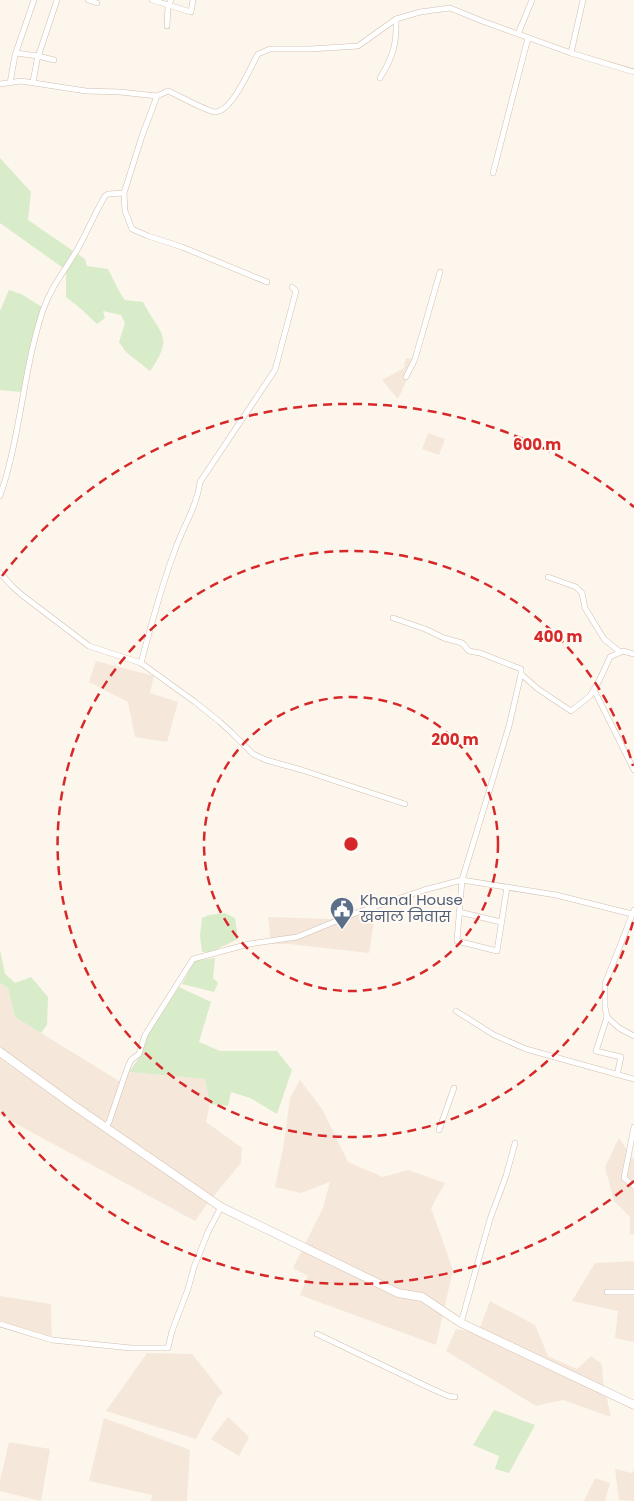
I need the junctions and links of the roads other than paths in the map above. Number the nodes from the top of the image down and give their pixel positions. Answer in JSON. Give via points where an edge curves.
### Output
{"nodes":[{"id":1,"x":34,"y":0,"type":"edge"},
{"id":2,"x":57,"y":0,"type":"edge"},
{"id":3,"x":88,"y":0,"type":"edge"},
{"id":4,"x":152,"y":0,"type":"edge"},
{"id":5,"x":171,"y":0,"type":"edge"},
{"id":6,"x":193,"y":0,"type":"edge"},
{"id":7,"x":532,"y":0,"type":"edge"},
{"id":8,"x":583,"y":0,"type":"edge"},
{"id":9,"x":97,"y":3,"type":"dead end"},
{"id":10,"x":168,"y":6,"type":"junction"},
{"id":11,"x":396,"y":19,"type":"junction"},
{"id":12,"x":167,"y":26,"type":"dead end"},
{"id":13,"x":518,"y":34,"type":"junction"},
{"id":14,"x":528,"y":38,"type":"junction"},
{"id":15,"x":16,"y":53,"type":"junction"},
{"id":16,"x":570,"y":53,"type":"junction"},
{"id":17,"x":38,"y":56,"type":"junction"},
{"id":18,"x":54,"y":60,"type":"dead end"},
{"id":19,"x":634,"y":72,"type":"edge"},
{"id":20,"x":380,"y":78,"type":"dead end"},
{"id":21,"x":33,"y":82,"type":"junction"},
{"id":22,"x":10,"y":83,"type":"junction"},
{"id":23,"x":0,"y":84,"type":"edge"},
{"id":24,"x":157,"y":96,"type":"junction"},
{"id":25,"x":493,"y":173,"type":"dead end"},
{"id":26,"x":124,"y":193,"type":"junction"},
{"id":27,"x":440,"y":272,"type":"dead end"},
{"id":28,"x":267,"y":282,"type":"dead end"},
{"id":29,"x":292,"y":287,"type":"dead end"},
{"id":30,"x":406,"y":377,"type":"dead end"},
{"id":31,"x":0,"y":496,"type":"edge"},
{"id":32,"x":0,"y":573,"type":"edge"},
{"id":33,"x":548,"y":577,"type":"dead end"},
{"id":34,"x":393,"y":618,"type":"dead end"},
{"id":35,"x":620,"y":652,"type":"junction"},
{"id":36,"x":634,"y":654,"type":"edge"},
{"id":37,"x":141,"y":663,"type":"junction"},
{"id":38,"x":521,"y":674,"type":"junction"},
{"id":39,"x":594,"y":690,"type":"junction"},
{"id":40,"x":634,"y":770,"type":"edge"},
{"id":41,"x":405,"y":804,"type":"dead end"},
{"id":42,"x":462,"y":880,"type":"junction"},
{"id":43,"x":507,"y":887,"type":"junction"},
{"id":44,"x":459,"y":912,"type":"junction"},
{"id":45,"x":633,"y":912,"type":"edge"},
{"id":46,"x":501,"y":922,"type":"junction"},
{"id":47,"x":456,"y":1011,"type":"dead end"},
{"id":48,"x":607,"y":1017,"type":"junction"},
{"id":49,"x":634,"y":1036,"type":"edge"},
{"id":50,"x":0,"y":1052,"type":"edge"},
{"id":51,"x":617,"y":1075,"type":"junction"},
{"id":52,"x":634,"y":1079,"type":"edge"},
{"id":53,"x":454,"y":1088,"type":"dead end"},
{"id":54,"x":634,"y":1127,"type":"edge"},
{"id":55,"x":105,"y":1128,"type":"junction"},
{"id":56,"x":439,"y":1130,"type":"dead end"},
{"id":57,"x":515,"y":1143,"type":"dead end"},
{"id":58,"x":634,"y":1186,"type":"edge"},
{"id":59,"x":220,"y":1207,"type":"junction"},
{"id":60,"x":607,"y":1292,"type":"dead end"},
{"id":61,"x":634,"y":1292,"type":"edge"},
{"id":62,"x":461,"y":1323,"type":"junction"},
{"id":63,"x":0,"y":1324,"type":"edge"},
{"id":64,"x":317,"y":1334,"type":"dead end"},
{"id":65,"x":455,"y":1397,"type":"dead end"},
{"id":66,"x":634,"y":1405,"type":"edge"}],
"edges":[{"from":1,"to":15,"type":"street"},
{"from":2,"to":17,"type":"street"},
{"from":3,"to":9,"type":"street"},
{"from":4,"to":10,"type":"street"},
{"from":5,"to":10,"type":"street"},
{"from":6,"to":10,"type":"street","via":[[191,12]]},
{"from":7,"to":13,"type":"street"},
{"from":8,"to":16,"type":"street"},
{"from":10,"to":12,"type":"street"},
{"from":11,"to":13,"type":"street","via":[[450,8]]},
{"from":11,"to":20,"type":"street","via":[[397,39]]},
{"from":11,"to":24,"type":"street","via":[[358,46],[270,49],[258,54],[231,102],[221,111],[213,112],[168,90]]},
{"from":13,"to":14,"type":"street"},
{"from":14,"to":16,"type":"street"},
{"from":14,"to":25,"type":"street"},
{"from":15,"to":17,"type":"street"},
{"from":15,"to":22,"type":"street"},
{"from":16,"to":19,"type":"street"},
{"from":17,"to":18,"type":"street"},
{"from":17,"to":21,"type":"street"},
{"from":21,"to":22,"type":"street"},
{"from":21,"to":24,"type":"street"},
{"from":22,"to":23,"type":"street"},
{"from":24,"to":26,"type":"street"},
{"from":26,"to":28,"type":"street","via":[[125,211],[132,229]]},
{"from":26,"to":31,"type":"street","via":[[105,196],[52,288],[29,366],[10,463]]},
{"from":27,"to":30,"type":"street","via":[[415,359]]},
{"from":29,"to":37,"type":"street","via":[[296,291],[275,370],[200,482],[163,582]]},
{"from":32,"to":37,"type":"street","via":[[22,596],[88,646]]},
{"from":33,"to":35,"type":"street","via":[[576,587],[582,593],[585,608],[604,639]]},
{"from":34,"to":38,"type":"street","via":[[462,644],[469,651],[521,669]]},
{"from":35,"to":36,"type":"street"},
{"from":35,"to":39,"type":"street","via":[[610,657]]},
{"from":37,"to":41,"type":"street","via":[[220,722],[253,754]]},
{"from":38,"to":39,"type":"street","via":[[571,711]]},
{"from":38,"to":42,"type":"street","via":[[509,726]]},
{"from":39,"to":40,"type":"street"},
{"from":42,"to":43,"type":"street"},
{"from":42,"to":44,"type":"street"},
{"from":42,"to":55,"type":"street","via":[[356,913],[298,936],[249,944],[193,959],[145,1035],[139,1054],[131,1060]]},
{"from":43,"to":45,"type":"street"},
{"from":43,"to":46,"type":"street"},
{"from":44,"to":46,"type":"street"},
{"from":44,"to":46,"type":"street","via":[[457,941],[497,951]]},
{"from":45,"to":48,"type":"street","via":[[605,984]]},
{"from":47,"to":51,"type":"street","via":[[494,1035],[526,1049]]},
{"from":48,"to":49,"type":"street"},
{"from":48,"to":51,"type":"street","via":[[596,1051],[621,1057]]},
{"from":50,"to":55,"type":"street"},
{"from":51,"to":52,"type":"street"},
{"from":53,"to":56,"type":"street"},
{"from":54,"to":58,"type":"street","via":[[624,1178]]},
{"from":55,"to":59,"type":"street"},
{"from":57,"to":62,"type":"street"},
{"from":59,"to":62,"type":"street","via":[[398,1293],[422,1298]]},
{"from":59,"to":63,"type":"street","via":[[194,1267],[168,1348],[131,1348],[52,1340]]},
{"from":60,"to":61,"type":"street"},
{"from":62,"to":66,"type":"street"},
{"from":64,"to":65,"type":"street"}]}
